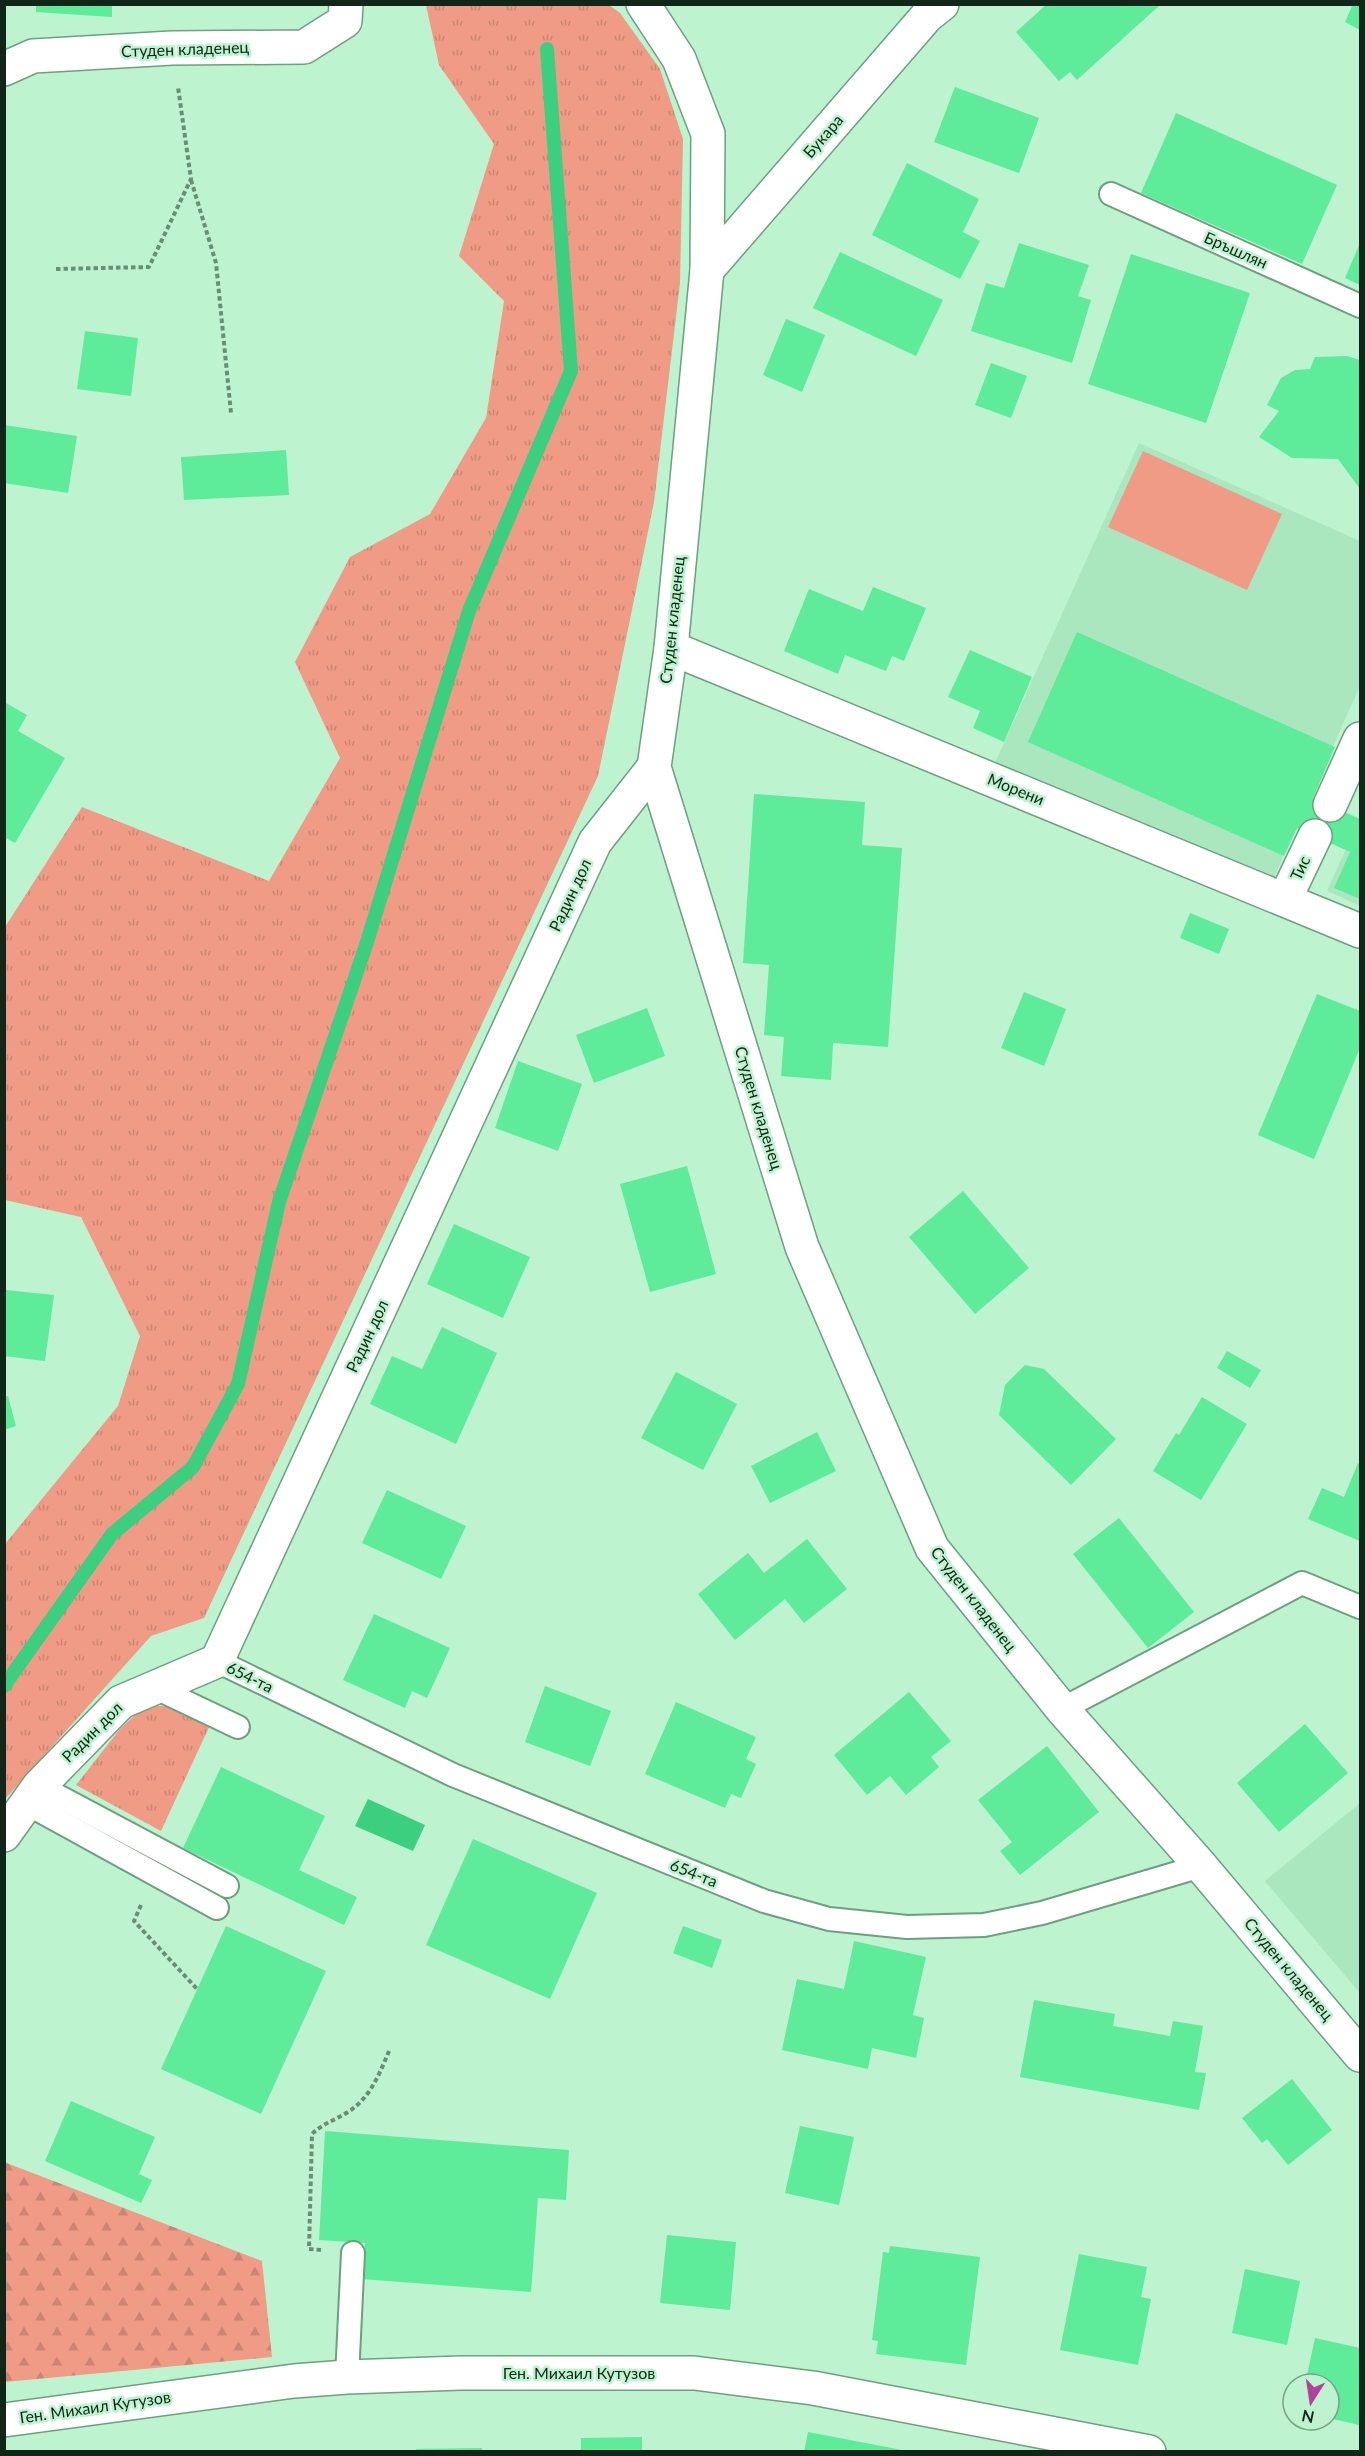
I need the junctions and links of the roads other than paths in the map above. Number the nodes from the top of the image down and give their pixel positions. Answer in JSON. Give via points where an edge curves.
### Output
{"nodes":[{"id":1,"x":346,"y":4,"type":"edge"},
{"id":2,"x":643,"y":4,"type":"edge"},
{"id":3,"x":942,"y":4,"type":"edge"},
{"id":4,"x":4,"y":69,"type":"edge"},
{"id":5,"x":1111,"y":194,"type":"dead end"},
{"id":6,"x":707,"y":270,"type":"junction"},
{"id":7,"x":1360,"y":306,"type":"edge"},
{"id":8,"x":670,"y":648,"type":"junction"},
{"id":9,"x":1360,"y":739,"type":"edge"},
{"id":10,"x":654,"y":767,"type":"junction"},
{"id":11,"x":1330,"y":805,"type":"dead end"},
{"id":12,"x":1315,"y":836,"type":"dead end"},
{"id":13,"x":1285,"y":899,"type":"junction"},
{"id":14,"x":1360,"y":931,"type":"edge"},
{"id":15,"x":1360,"y":1607,"type":"edge"},
{"id":16,"x":217,"y":1661,"type":"junction"},
{"id":17,"x":154,"y":1687,"type":"junction"},
{"id":18,"x":1062,"y":1709,"type":"junction"},
{"id":19,"x":238,"y":1726,"type":"dead end"},
{"id":20,"x":32,"y":1794,"type":"junction"},
{"id":21,"x":4,"y":1835,"type":"edge"},
{"id":22,"x":1201,"y":1866,"type":"junction"},
{"id":23,"x":227,"y":1886,"type":"dead end"},
{"id":24,"x":217,"y":1908,"type":"dead end"},
{"id":25,"x":1360,"y":2055,"type":"edge"},
{"id":26,"x":353,"y":2253,"type":"dead end"},
{"id":27,"x":347,"y":2377,"type":"junction"},
{"id":28,"x":4,"y":2420,"type":"edge"},
{"id":29,"x":1149,"y":2451,"type":"edge"}],
"edges":[{"from":1,"to":4,"type":"street","name":"Студен кладенец","via":[[345,21],[304,47],[172,48],[33,56]]},
{"from":2,"to":6,"type":"street","name":"Студен кладенец","via":[[679,59],[708,134]]},
{"from":3,"to":6,"type":"street","name":"Букара","via":[[927,16]]},
{"from":5,"to":7,"type":"lane","name":"Бръшлян"},
{"from":6,"to":8,"type":"street","name":"Студен кладенец"},
{"from":8,"to":10,"type":"street","name":"Студен кладенец"},
{"from":8,"to":13,"type":"street","name":"Морени"},
{"from":9,"to":11,"type":"street"},
{"from":10,"to":16,"type":"street","name":"Радин дол","via":[[595,842]]},
{"from":10,"to":18,"type":"street","name":"Студен кладенец","via":[[802,1247],[932,1548]]},
{"from":12,"to":13,"type":"street","name":"Тис"},
{"from":13,"to":14,"type":"street","name":"Морени"},
{"from":15,"to":18,"type":"lane","via":[[1302,1583]]},
{"from":16,"to":17,"type":"street","name":"Радин дол"},
{"from":16,"to":22,"type":"lane","name":"654-та","via":[[453,1775],[764,1900],[829,1919],[907,1927],[984,1925],[1042,1913]]},
{"from":17,"to":19,"type":"lane"},
{"from":17,"to":20,"type":"street","name":"Радин дол","via":[[121,1702]]},
{"from":18,"to":22,"type":"street","name":"Студен кладенец"},
{"from":20,"to":21,"type":"street","name":"Радин дол"},
{"from":20,"to":23,"type":"lane"},
{"from":20,"to":24,"type":"lane","via":[[156,1874]]},
{"from":22,"to":25,"type":"street","name":"Студен кладенец"},
{"from":26,"to":27,"type":"lane"},
{"from":27,"to":28,"type":"street","name":"Ген. Михаил Кутузов"},
{"from":27,"to":29,"type":"street","name":"Ген. Михаил Кутузов","via":[[694,2373],[813,2388]]}]}
